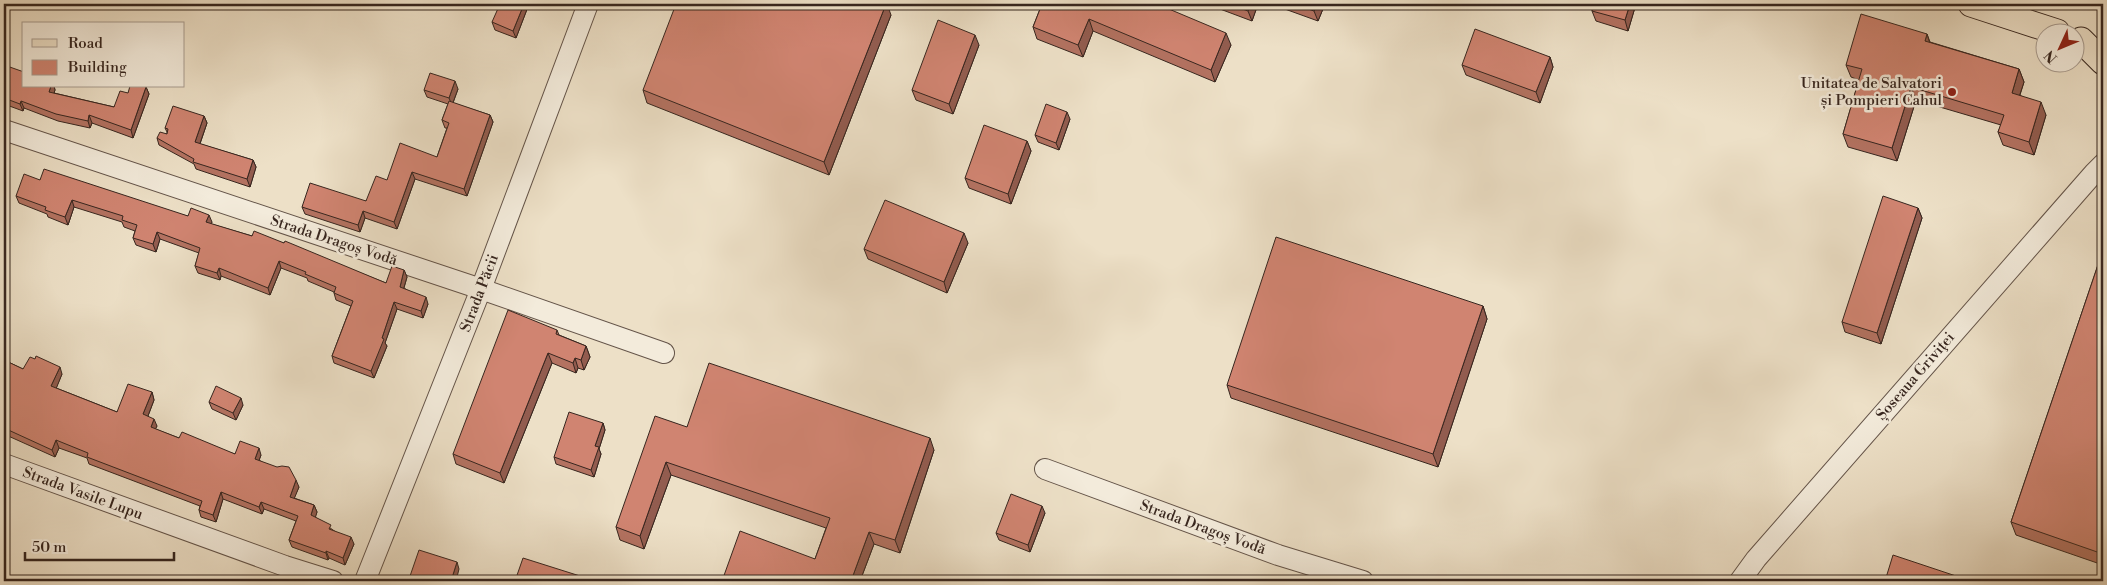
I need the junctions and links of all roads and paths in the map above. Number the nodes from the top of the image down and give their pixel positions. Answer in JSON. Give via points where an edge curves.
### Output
{"nodes":[{"id":1,"x":588,"y":4,"type":"edge"},
{"id":2,"x":1971,"y":4,"type":"edge"},
{"id":3,"x":2034,"y":25,"type":"edge"},
{"id":4,"x":2086,"y":41,"type":"edge"},
{"id":5,"x":2103,"y":62,"type":"edge"},
{"id":6,"x":4,"y":130,"type":"edge"},
{"id":7,"x":2103,"y":148,"type":"edge"},
{"id":8,"x":2098,"y":169,"type":"edge"},
{"id":9,"x":481,"y":288,"type":"junction"},
{"id":10,"x":664,"y":353,"type":"dead end"},
{"id":11,"x":4,"y":464,"type":"edge"},
{"id":12,"x":1045,"y":469,"type":"dead end"},
{"id":13,"x":333,"y":581,"type":"edge"},
{"id":14,"x":365,"y":581,"type":"edge"},
{"id":15,"x":1363,"y":581,"type":"edge"},
{"id":16,"x":1740,"y":581,"type":"edge"}],
"edges":[{"from":1,"to":9,"type":"street","name":"Strada Păcii"},
{"from":2,"to":3,"type":"main road"},
{"from":4,"to":5,"type":"main road"},
{"from":6,"to":9,"type":"street","name":"Strada Dragoș Vodă"},
{"from":7,"to":8,"type":"street","name":"Șoseaua Griviţei"},
{"from":8,"to":16,"type":"street","name":"Șoseaua Griviţei","via":[[1893,400]]},
{"from":9,"to":10,"type":"street","name":"Strada Dragoș Vodă"},
{"from":9,"to":14,"type":"street","name":"Strada Păcii"},
{"from":11,"to":13,"type":"street","name":"Strada Vasile Lupu"},
{"from":12,"to":15,"type":"street","name":"Strada Dragoș Vodă","via":[[1278,555]]}]}
